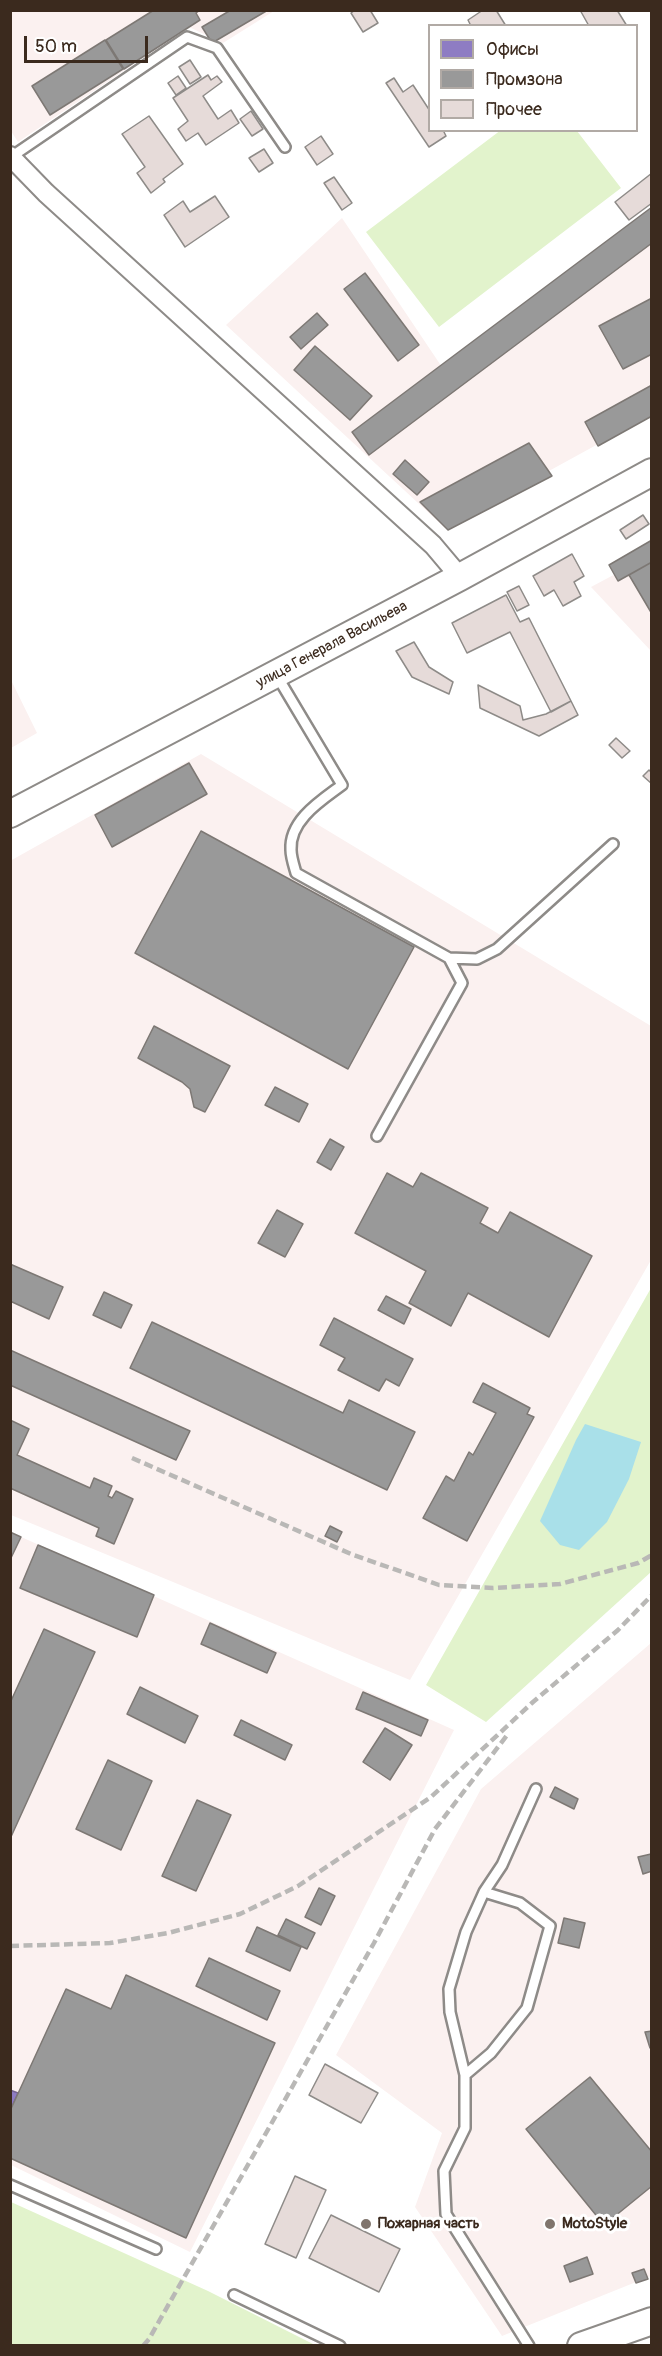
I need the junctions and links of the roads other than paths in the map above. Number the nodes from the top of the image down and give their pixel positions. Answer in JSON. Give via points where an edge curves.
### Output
{"nodes":[{"id":1,"x":285,"y":147,"type":"dead end"},
{"id":2,"x":11,"y":156,"type":"edge"},
{"id":3,"x":651,"y":472,"type":"edge"},
{"id":4,"x":460,"y":577,"type":"junction"},
{"id":5,"x":276,"y":674,"type":"junction"},
{"id":6,"x":10,"y":814,"type":"edge"},
{"id":7,"x":613,"y":844,"type":"dead end"},
{"id":8,"x":449,"y":958,"type":"junction"},
{"id":9,"x":377,"y":1136,"type":"dead end"},
{"id":10,"x":536,"y":1789,"type":"dead end"},
{"id":11,"x":484,"y":1892,"type":"junction"},
{"id":12,"x":465,"y":2074,"type":"junction"},
{"id":13,"x":10,"y":2186,"type":"edge"},
{"id":14,"x":156,"y":2249,"type":"dead end"},
{"id":15,"x":234,"y":2295,"type":"dead end"},
{"id":16,"x":651,"y":2320,"type":"edge"},
{"id":17,"x":339,"y":2346,"type":"edge"},
{"id":18,"x":529,"y":2346,"type":"edge"},
{"id":19,"x":581,"y":2346,"type":"edge"}],
"edges":[{"from":1,"to":2,"type":"lane","via":[[218,48],[187,37]]},
{"from":2,"to":4,"type":"street","via":[[46,193],[433,545]]},
{"from":3,"to":4,"type":"main road","name":"улица Генерала Васильева"},
{"from":4,"to":5,"type":"main road","name":"улица Генерала Васильева"},
{"from":5,"to":6,"type":"main road","name":"улица Генерала Васильева"},
{"from":5,"to":8,"type":"lane","via":[[342,784],[310,809],[294,831],[291,849],[296,873]]},
{"from":7,"to":8,"type":"lane","via":[[497,949],[477,959]]},
{"from":8,"to":9,"type":"lane","via":[[462,983]]},
{"from":10,"to":11,"type":"lane","via":[[502,1865]]},
{"from":11,"to":12,"type":"lane","via":[[466,1932],[449,1989],[450,2012]]},
{"from":11,"to":12,"type":"lane","via":[[520,1903],[550,1926],[527,2007],[491,2053]]},
{"from":12,"to":18,"type":"lane","via":[[465,2128],[444,2171],[446,2214]]},
{"from":13,"to":14,"type":"lane"},
{"from":15,"to":17,"type":"lane"},
{"from":16,"to":19,"type":"main road"}]}
